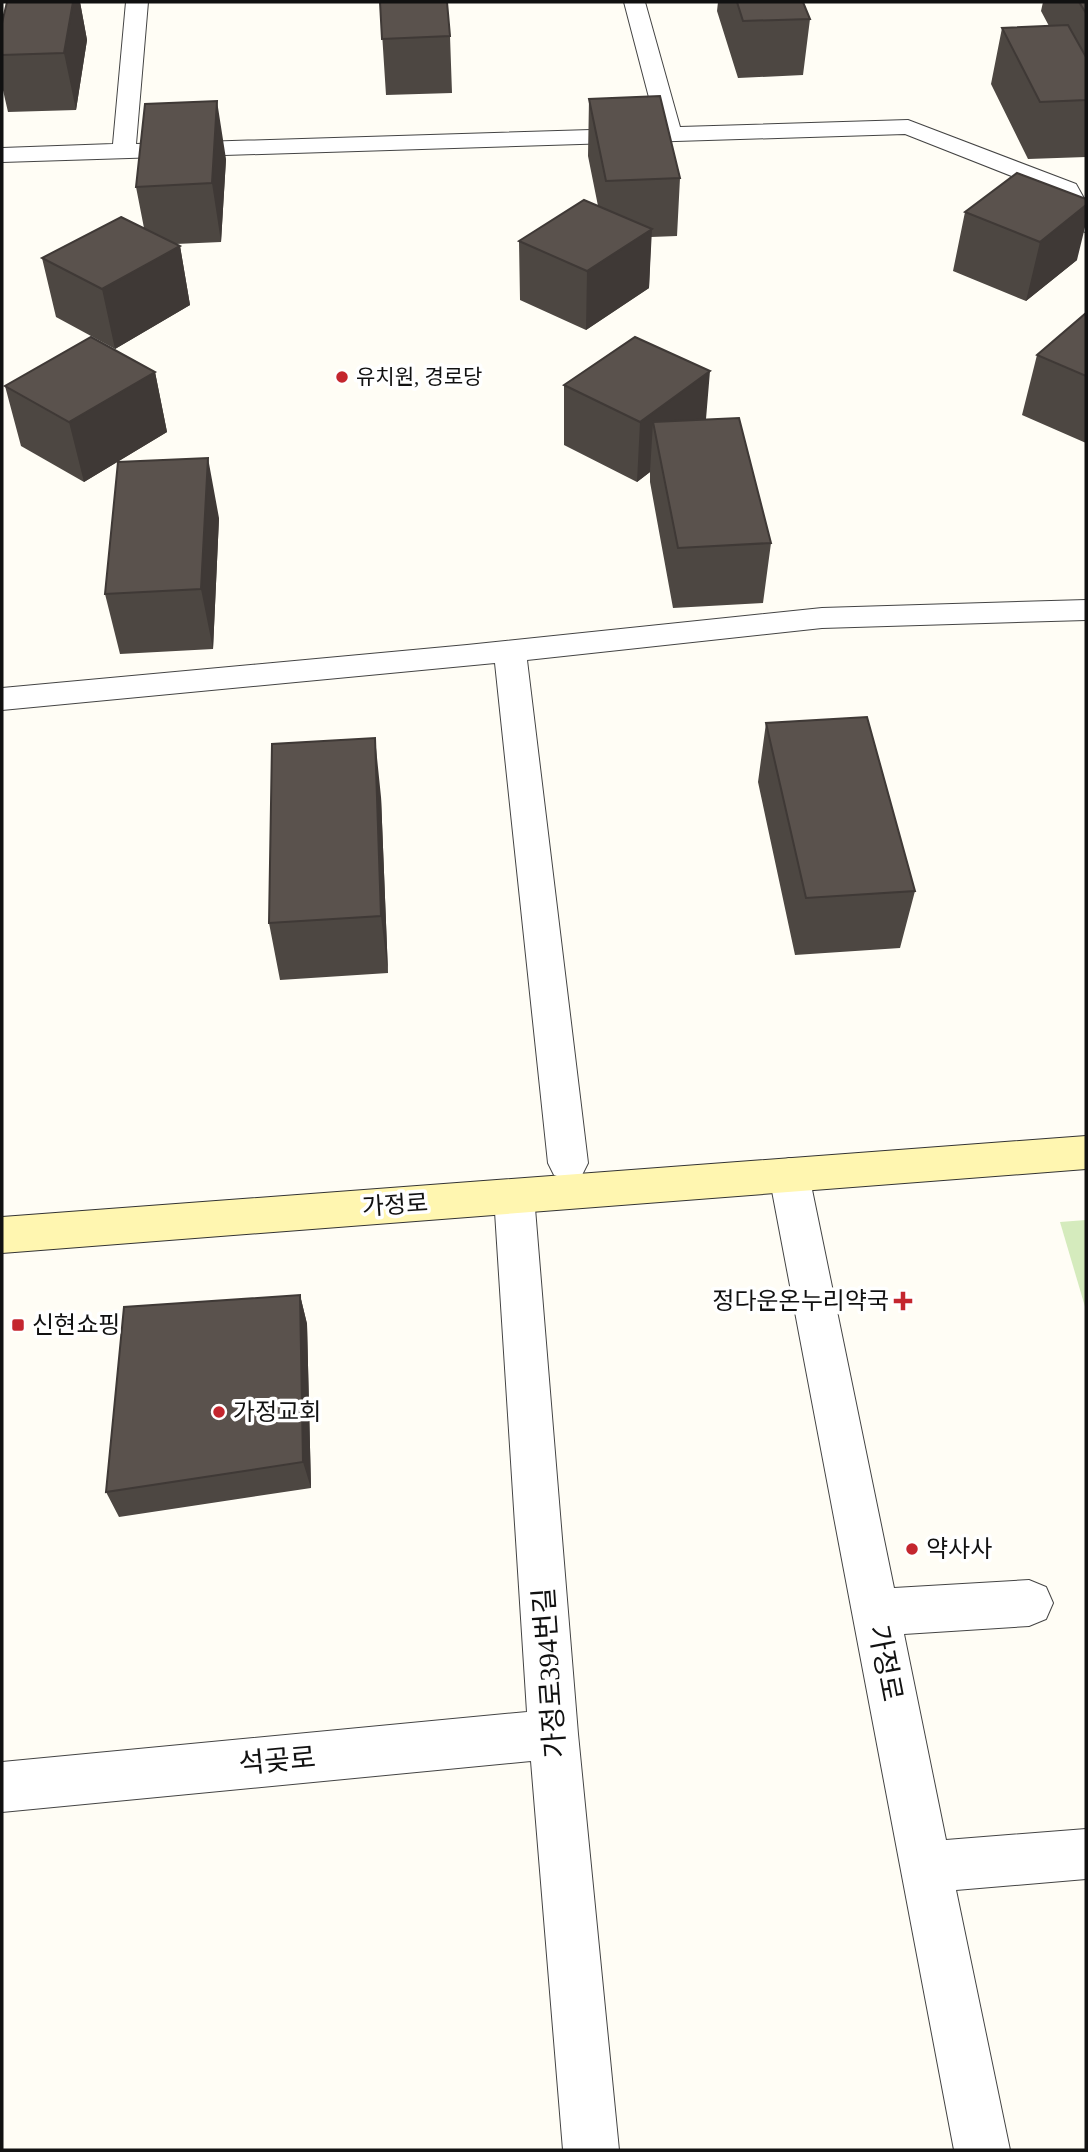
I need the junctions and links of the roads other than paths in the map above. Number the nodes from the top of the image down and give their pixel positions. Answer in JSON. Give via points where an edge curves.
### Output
{"nodes":[{"id":1,"x":137,"y":2,"type":"edge"},
{"id":2,"x":635,"y":2,"type":"edge"},
{"id":3,"x":670,"y":134,"type":"junction"},
{"id":4,"x":124,"y":151,"type":"junction"},
{"id":5,"x":2,"y":155,"type":"edge"},
{"id":6,"x":1086,"y":225,"type":"edge"},
{"id":7,"x":1086,"y":610,"type":"edge"},
{"id":8,"x":510,"y":651,"type":"junction"},
{"id":9,"x":2,"y":699,"type":"edge"},
{"id":10,"x":1086,"y":1152,"type":"edge"},
{"id":11,"x":568,"y":1163,"type":"dead end"},
{"id":12,"x":789,"y":1175,"type":"junction"},
{"id":13,"x":514,"y":1196,"type":"junction"},
{"id":14,"x":2,"y":1235,"type":"edge"},
{"id":15,"x":1029,"y":1603,"type":"dead end"},
{"id":16,"x":876,"y":1612,"type":"junction"},
{"id":17,"x":553,"y":1734,"type":"junction"},
{"id":18,"x":2,"y":1787,"type":"edge"},
{"id":19,"x":1086,"y":1854,"type":"edge"},
{"id":20,"x":926,"y":1867,"type":"junction"},
{"id":21,"x":591,"y":2150,"type":"edge"},
{"id":22,"x":982,"y":2150,"type":"edge"}],
"edges":[{"from":1,"to":4,"type":"street"},
{"from":2,"to":3,"type":"street"},
{"from":3,"to":4,"type":"street"},
{"from":3,"to":6,"type":"street","via":[[908,127],[1066,189]]},
{"from":4,"to":5,"type":"street"},
{"from":7,"to":8,"type":"street","via":[[822,618]]},
{"from":8,"to":9,"type":"street"},
{"from":8,"to":11,"type":"street"},
{"from":10,"to":12,"type":"street","name":"가정로"},
{"from":12,"to":13,"type":"street","name":"가정로"},
{"from":12,"to":16,"type":"street","name":"가정로"},
{"from":13,"to":14,"type":"street","name":"가정로"},
{"from":13,"to":17,"type":"street","name":"가정로394번길"},
{"from":15,"to":16,"type":"street"},
{"from":16,"to":20,"type":"street","name":"가정로"},
{"from":17,"to":18,"type":"street","name":"석곶로"},
{"from":17,"to":21,"type":"street","name":"가정로394번길"},
{"from":19,"to":20,"type":"street"},
{"from":20,"to":22,"type":"street","name":"가정로"}]}
